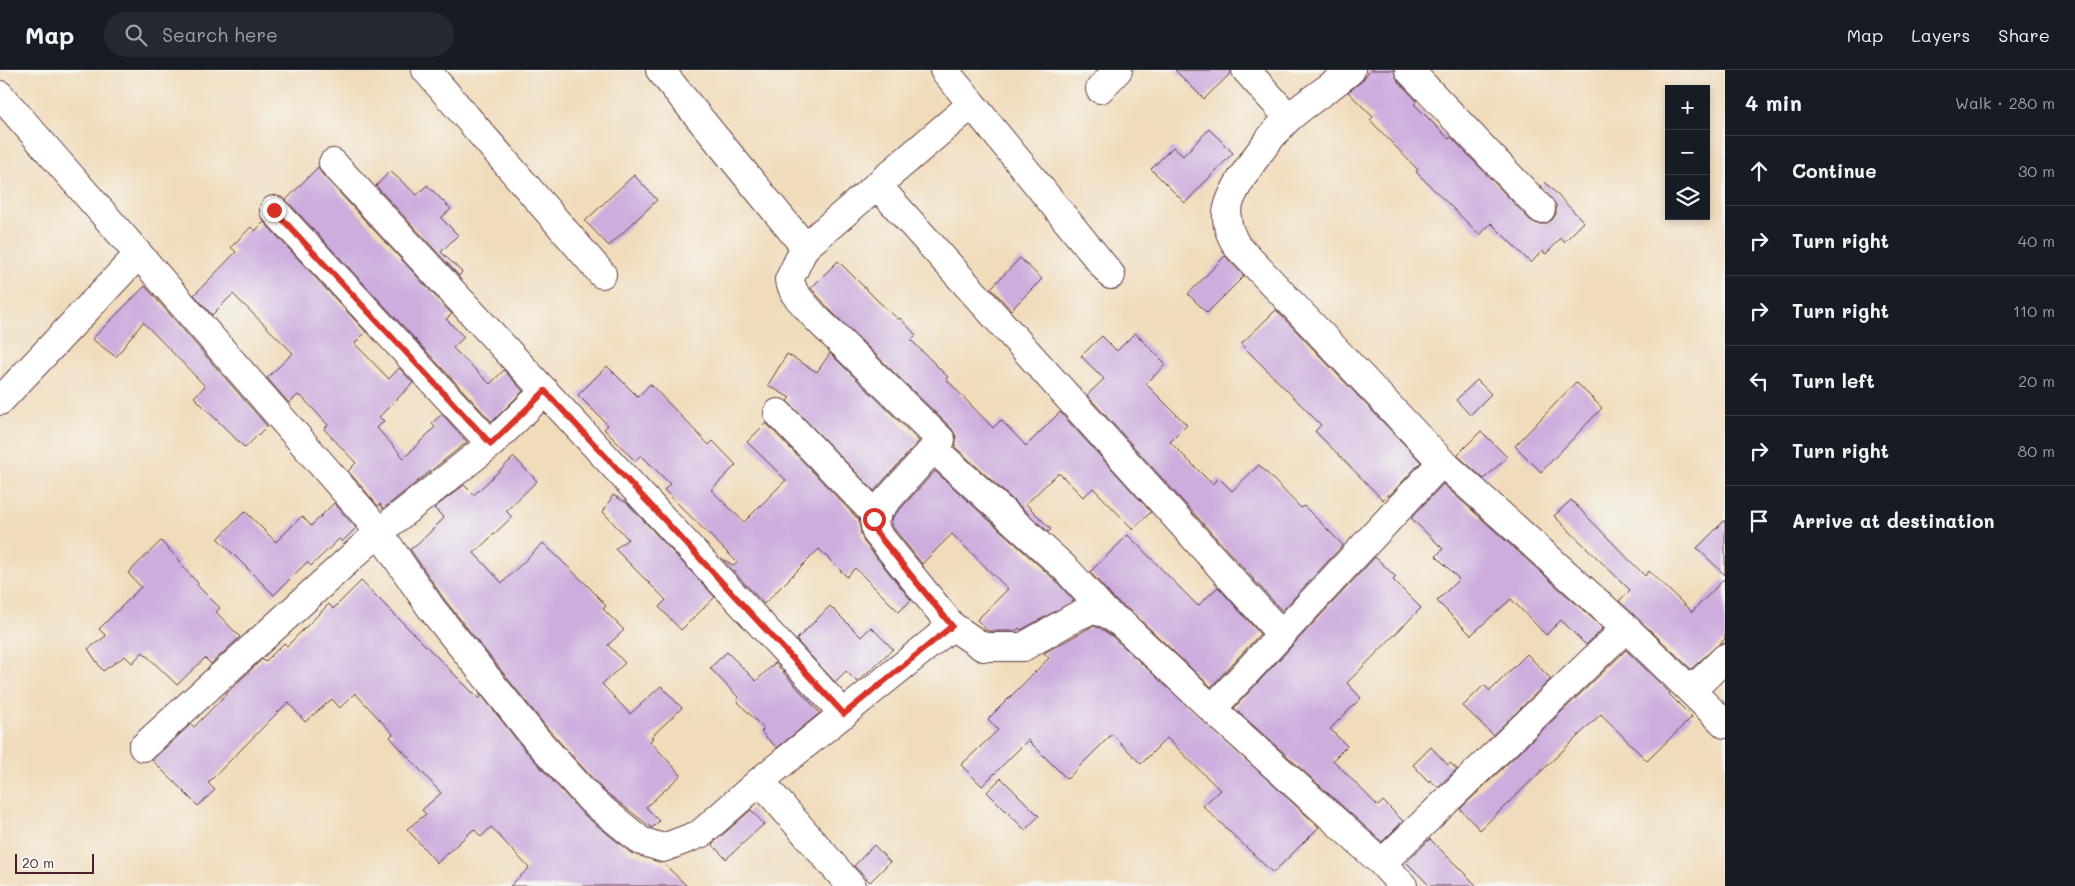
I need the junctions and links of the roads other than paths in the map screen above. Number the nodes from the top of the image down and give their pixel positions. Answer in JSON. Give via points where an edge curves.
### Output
{"nodes":[{"id":1,"x":426,"y":70,"type":"edge"},
{"id":2,"x":660,"y":70,"type":"edge"},
{"id":3,"x":944,"y":70,"type":"edge"},
{"id":4,"x":1246,"y":70,"type":"edge"},
{"id":5,"x":1351,"y":70,"type":"edge"},
{"id":6,"x":1409,"y":70,"type":"edge"},
{"id":7,"x":0,"y":95,"type":"edge"},
{"id":8,"x":972,"y":104,"type":"junction"},
{"id":9,"x":1289,"y":118,"type":"junction"},
{"id":10,"x":333,"y":163,"type":"dead end"},
{"id":11,"x":877,"y":185,"type":"junction"},
{"id":12,"x":1541,"y":209,"type":"dead end"},
{"id":13,"x":274,"y":210,"type":"dead end"},
{"id":14,"x":805,"y":246,"type":"junction"},
{"id":15,"x":138,"y":255,"type":"junction"},
{"id":16,"x":602,"y":274,"type":"dead end"},
{"id":17,"x":1111,"y":275,"type":"dead end"},
{"id":18,"x":545,"y":391,"type":"junction"},
{"id":19,"x":0,"y":400,"type":"edge"},
{"id":20,"x":778,"y":413,"type":"dead end"},
{"id":21,"x":491,"y":444,"type":"junction"},
{"id":22,"x":934,"y":449,"type":"junction"},
{"id":23,"x":1442,"y":462,"type":"junction"},
{"id":24,"x":876,"y":516,"type":"junction"},
{"id":25,"x":379,"y":532,"type":"junction"},
{"id":26,"x":1106,"y":613,"type":"junction"},
{"id":27,"x":952,"y":626,"type":"junction"},
{"id":28,"x":1626,"y":628,"type":"junction"},
{"id":29,"x":1281,"y":634,"type":"junction"},
{"id":30,"x":1725,"y":658,"type":"edge"},
{"id":31,"x":1691,"y":691,"type":"junction"},
{"id":32,"x":1212,"y":710,"type":"junction"},
{"id":33,"x":844,"y":714,"type":"junction"},
{"id":34,"x":1725,"y":724,"type":"edge"},
{"id":35,"x":144,"y":747,"type":"dead end"},
{"id":36,"x":760,"y":781,"type":"junction"},
{"id":37,"x":1382,"y":863,"type":"junction"},
{"id":38,"x":851,"y":886,"type":"edge"},
{"id":39,"x":1403,"y":886,"type":"edge"}],
"edges":[{"from":1,"to":16,"type":"street"},
{"from":2,"to":14,"type":"street"},
{"from":3,"to":8,"type":"street"},
{"from":4,"to":9,"type":"street"},
{"from":5,"to":9,"type":"street"},
{"from":6,"to":12,"type":"street"},
{"from":7,"to":15,"type":"street"},
{"from":8,"to":11,"type":"street"},
{"from":8,"to":17,"type":"street"},
{"from":9,"to":23,"type":"street","via":[[1259,153],[1234,190],[1227,213],[1229,232],[1237,246]]},
{"from":10,"to":18,"type":"street"},
{"from":11,"to":14,"type":"street"},
{"from":11,"to":29,"type":"street"},
{"from":13,"to":21,"type":"street"},
{"from":14,"to":22,"type":"street","via":[[789,280],[795,294],[941,440]]},
{"from":15,"to":19,"type":"street"},
{"from":15,"to":25,"type":"street"},
{"from":18,"to":21,"type":"street"},
{"from":18,"to":33,"type":"street"},
{"from":20,"to":24,"type":"street"},
{"from":21,"to":25,"type":"street"},
{"from":22,"to":24,"type":"street"},
{"from":22,"to":26,"type":"street","via":[[1067,570]]},
{"from":23,"to":28,"type":"street"},
{"from":23,"to":29,"type":"street"},
{"from":24,"to":27,"type":"street","via":[[876,532]]},
{"from":25,"to":35,"type":"street"},
{"from":25,"to":36,"type":"street","via":[[431,608],[536,740],[592,801],[641,841],[663,848],[700,834]]},
{"from":26,"to":27,"type":"street","via":[[1091,610],[1023,647],[983,647]]},
{"from":26,"to":32,"type":"street","via":[[1122,624]]},
{"from":27,"to":33,"type":"street"},
{"from":28,"to":31,"type":"street"},
{"from":28,"to":37,"type":"street"},
{"from":29,"to":32,"type":"street"},
{"from":30,"to":31,"type":"street"},
{"from":31,"to":34,"type":"street"},
{"from":32,"to":37,"type":"street"},
{"from":33,"to":36,"type":"street"},
{"from":36,"to":38,"type":"street"},
{"from":37,"to":39,"type":"street"}]}
